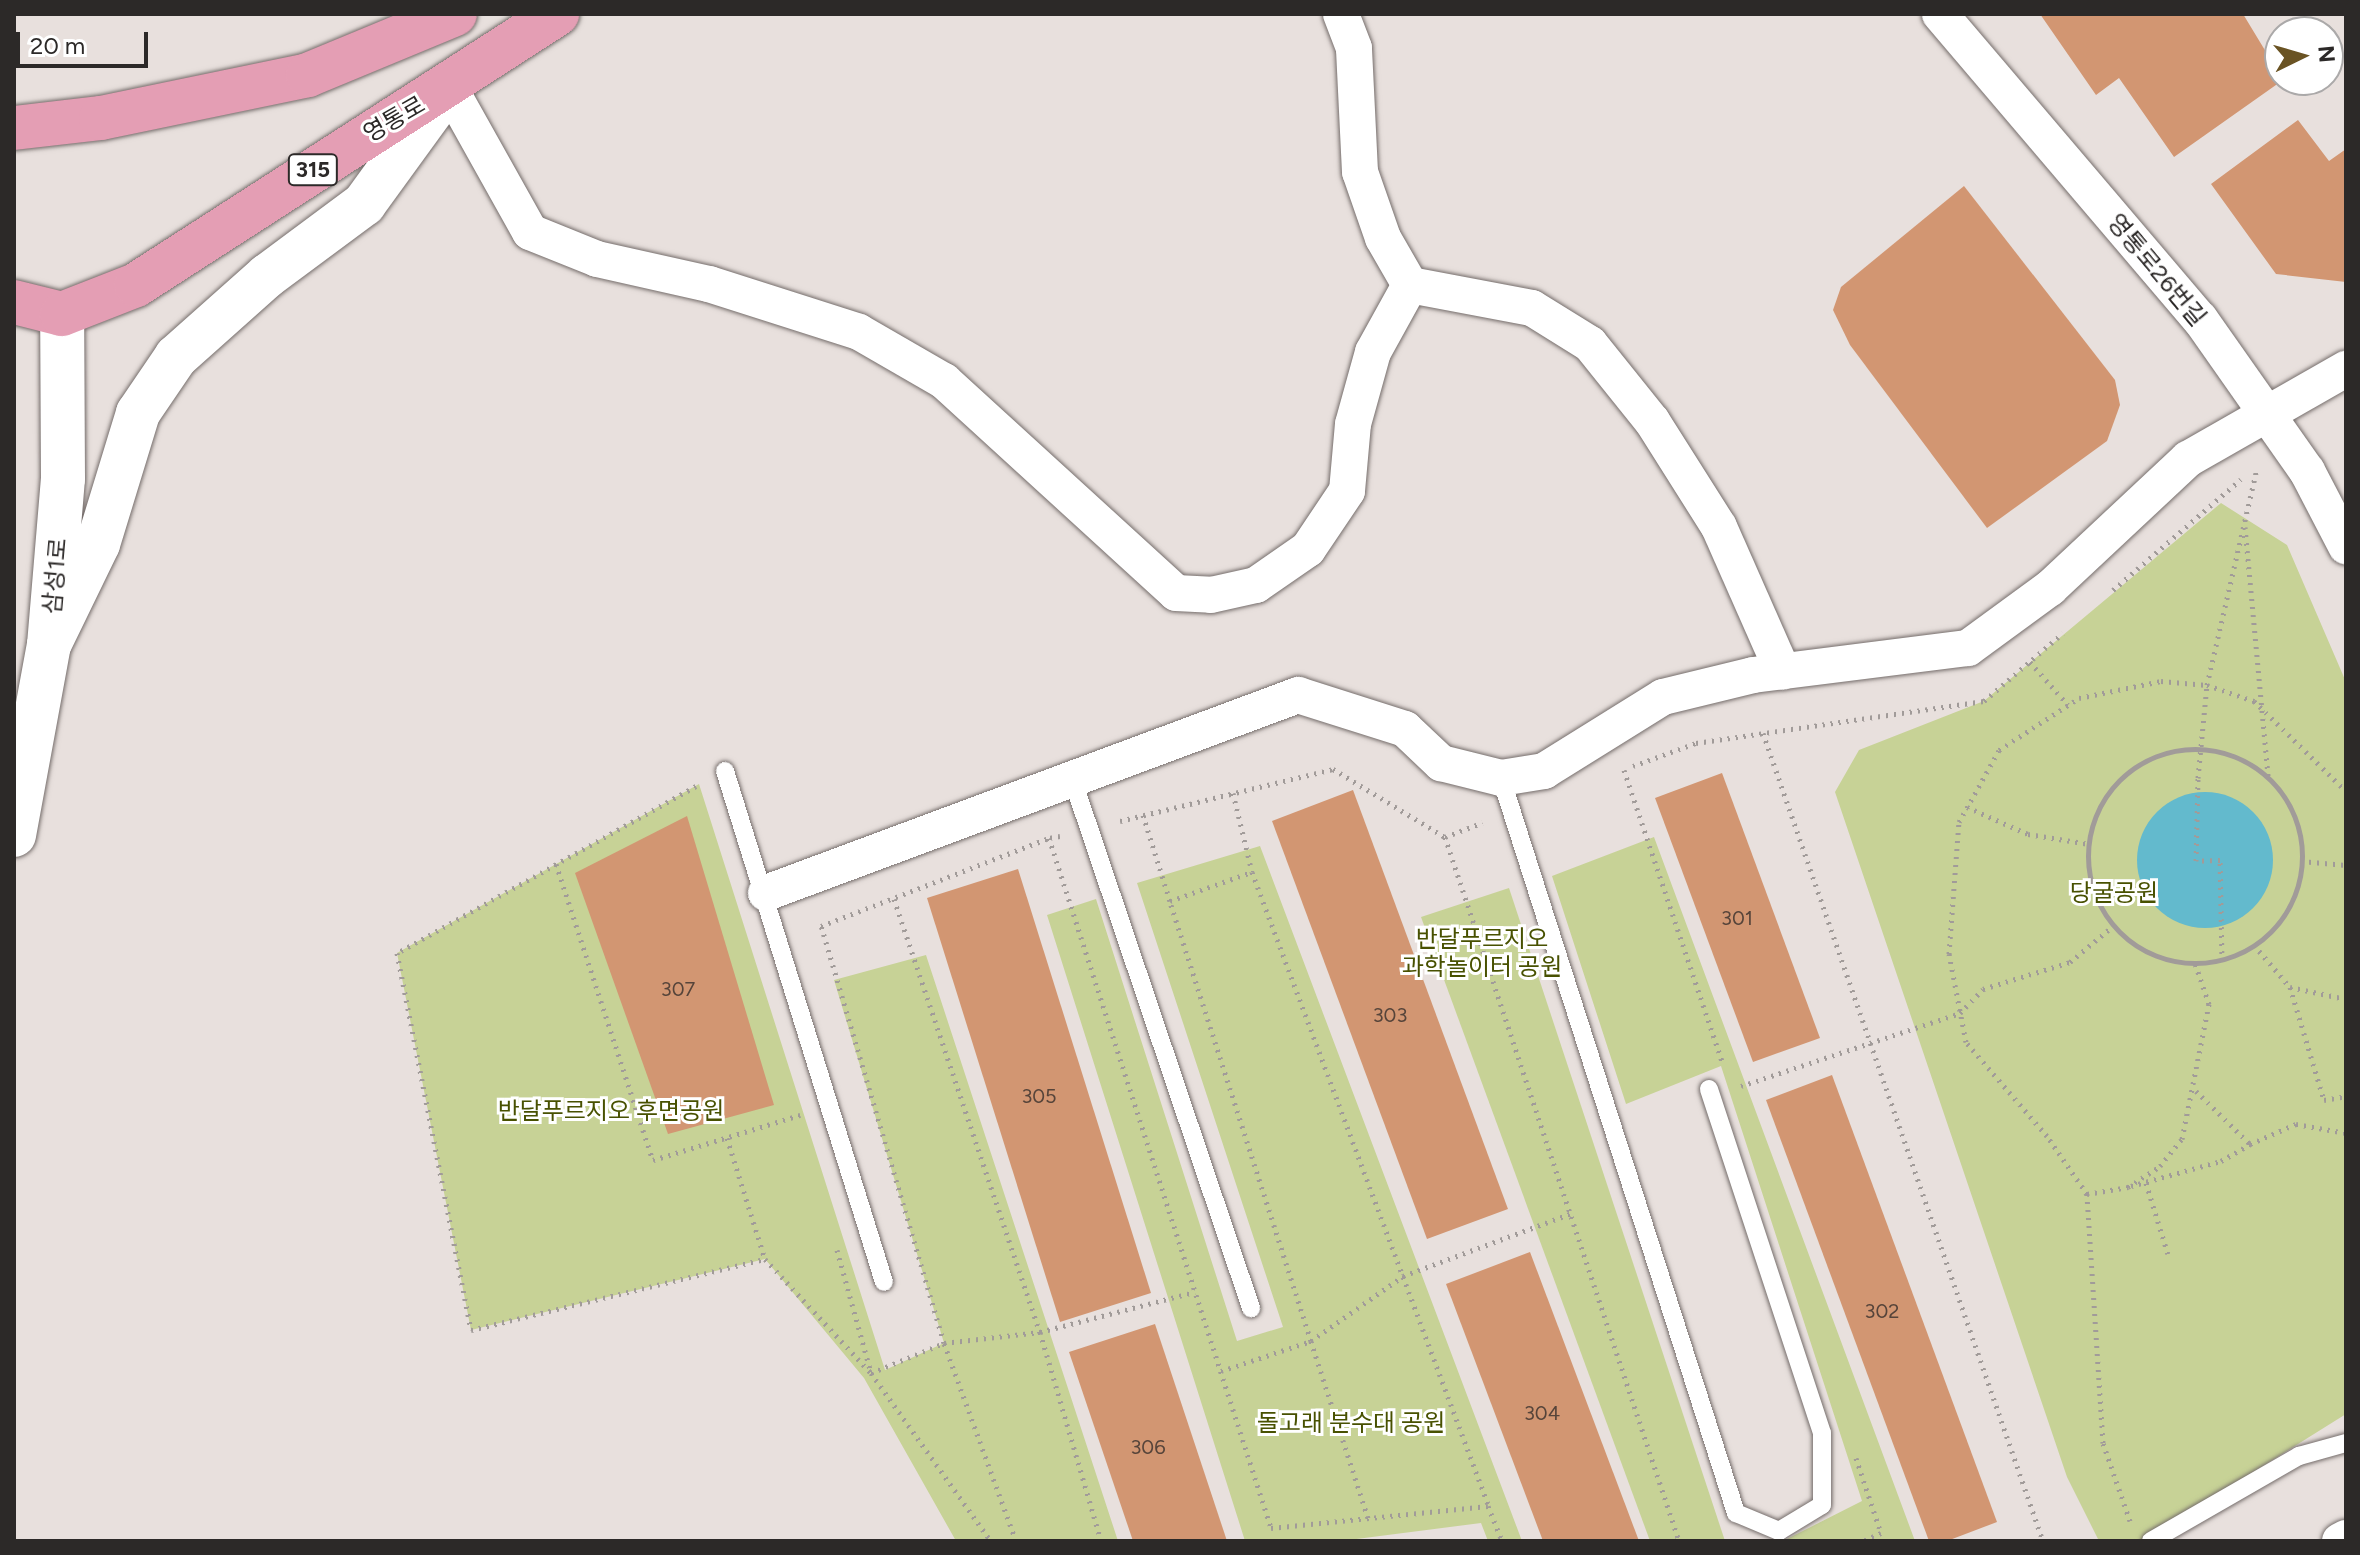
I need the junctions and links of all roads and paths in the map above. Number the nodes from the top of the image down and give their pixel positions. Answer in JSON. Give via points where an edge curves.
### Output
{"nodes":[{"id":1,"x":455,"y":14,"type":"edge"},
{"id":2,"x":557,"y":14,"type":"edge"},
{"id":3,"x":1341,"y":14,"type":"edge"},
{"id":4,"x":1940,"y":14,"type":"edge"},
{"id":5,"x":449,"y":87,"type":"junction"},
{"id":6,"x":14,"y":128,"type":"edge"},
{"id":7,"x":1410,"y":285,"type":"junction"},
{"id":8,"x":14,"y":302,"type":"edge"},
{"id":9,"x":62,"y":314,"type":"junction"},
{"id":10,"x":2346,"y":369,"type":"edge"},
{"id":11,"x":2268,"y":416,"type":"junction"},
{"id":12,"x":2244,"y":519,"type":"junction"},
{"id":13,"x":2346,"y":546,"type":"edge"},
{"id":14,"x":49,"y":645,"type":"junction"},
{"id":15,"x":2030,"y":662,"type":"dead end"},
{"id":16,"x":1783,"y":672,"type":"junction"},
{"id":17,"x":2207,"y":685,"type":"junction"},
{"id":18,"x":2068,"y":705,"type":"junction"},
{"id":19,"x":2262,"y":708,"type":"junction"},
{"id":20,"x":1763,"y":733,"type":"dead end"},
{"id":21,"x":2200,"y":749,"type":"junction"},
{"id":22,"x":725,"y":771,"type":"dead end"},
{"id":23,"x":1071,"y":775,"type":"junction"},
{"id":24,"x":2268,"y":777,"type":"junction"},
{"id":25,"x":1501,"y":778,"type":"junction"},
{"id":26,"x":2346,"y":791,"type":"edge"},
{"id":27,"x":1233,"y":793,"type":"dead end"},
{"id":28,"x":704,"y":799,"type":"dead end"},
{"id":29,"x":1967,"y":807,"type":"junction"},
{"id":30,"x":1143,"y":815,"type":"dead end"},
{"id":31,"x":14,"y":835,"type":"edge"},
{"id":32,"x":1445,"y":837,"type":"dead end"},
{"id":33,"x":1049,"y":838,"type":"dead end"},
{"id":34,"x":2089,"y":844,"type":"junction"},
{"id":35,"x":2301,"y":861,"type":"junction"},
{"id":36,"x":556,"y":864,"type":"junction"},
{"id":37,"x":2346,"y":865,"type":"edge"},
{"id":38,"x":1252,"y":872,"type":"junction"},
{"id":39,"x":766,"y":893,"type":"junction"},
{"id":40,"x":894,"y":898,"type":"junction"},
{"id":41,"x":1170,"y":901,"type":"junction"},
{"id":42,"x":2113,"y":926,"type":"junction"},
{"id":43,"x":2254,"y":945,"type":"junction"},
{"id":44,"x":2222,"y":961,"type":"junction"},
{"id":45,"x":2195,"y":963,"type":"junction"},
{"id":46,"x":2290,"y":987,"type":"junction"},
{"id":47,"x":2346,"y":999,"type":"edge"},
{"id":48,"x":1960,"y":1013,"type":"junction"},
{"id":49,"x":1709,"y":1089,"type":"dead end"},
{"id":50,"x":1732,"y":1089,"type":"dead end"},
{"id":51,"x":2196,"y":1091,"type":"junction"},
{"id":52,"x":2346,"y":1096,"type":"edge"},
{"id":53,"x":796,"y":1100,"type":"dead end"},
{"id":54,"x":800,"y":1115,"type":"junction"},
{"id":55,"x":804,"y":1130,"type":"dead end"},
{"id":56,"x":2346,"y":1133,"type":"edge"},
{"id":57,"x":727,"y":1138,"type":"junction"},
{"id":58,"x":2250,"y":1144,"type":"junction"},
{"id":59,"x":2146,"y":1183,"type":"junction"},
{"id":60,"x":2128,"y":1187,"type":"junction"},
{"id":61,"x":2087,"y":1194,"type":"junction"},
{"id":62,"x":1570,"y":1214,"type":"junction"},
{"id":63,"x":833,"y":1236,"type":"dead end"},
{"id":64,"x":2168,"y":1254,"type":"dead end"},
{"id":65,"x":765,"y":1259,"type":"junction"},
{"id":66,"x":1403,"y":1276,"type":"junction"},
{"id":67,"x":884,"y":1282,"type":"dead end"},
{"id":68,"x":1195,"y":1292,"type":"dead end"},
{"id":69,"x":1251,"y":1308,"type":"dead end"},
{"id":70,"x":1040,"y":1332,"type":"junction"},
{"id":71,"x":1311,"y":1341,"type":"junction"},
{"id":72,"x":944,"y":1343,"type":"junction"},
{"id":73,"x":871,"y":1373,"type":"junction"},
{"id":74,"x":2346,"y":1443,"type":"edge"},
{"id":75,"x":1368,"y":1518,"type":"junction"},
{"id":76,"x":2131,"y":1526,"type":"dead end"},
{"id":77,"x":2346,"y":1538,"type":"edge"},
{"id":78,"x":991,"y":1541,"type":"edge"},
{"id":79,"x":1016,"y":1541,"type":"edge"},
{"id":80,"x":1101,"y":1541,"type":"edge"},
{"id":81,"x":1502,"y":1541,"type":"edge"},
{"id":82,"x":1679,"y":1541,"type":"edge"},
{"id":83,"x":2043,"y":1541,"type":"edge"},
{"id":84,"x":2151,"y":1541,"type":"edge"},
{"id":85,"x":2340,"y":1541,"type":"edge"}],
"edges":[{"from":1,"to":6,"type":"main road","via":[[308,75],[101,118]]},
{"from":2,"to":5,"type":"main road","name":"영통로","number":"315"},
{"from":3,"to":7,"type":"street","via":[[1354,48],[1360,172],[1383,238]]},
{"from":4,"to":11,"type":"street","name":"영통로26번길","via":[[2200,319]]},
{"from":5,"to":7,"type":"street","via":[[530,232],[597,259],[709,284],[859,332],[944,381],[1176,593],[1211,595],[1256,585],[1308,549],[1347,491],[1353,424],[1373,352]]},
{"from":5,"to":9,"type":"main road","name":"영통로","number":"315","via":[[136,285]]},
{"from":5,"to":14,"type":"main road","via":[[364,204],[267,276],[176,357],[138,413],[98,544]]},
{"from":7,"to":16,"type":"street","via":[[1532,308],[1590,344],[1652,421],[1719,527]]},
{"from":8,"to":9,"type":"main road"},
{"from":9,"to":14,"type":"main road","name":"삼성1로","via":[[63,479]]},
{"from":10,"to":11,"type":"street"},
{"from":11,"to":12,"type":"path"},
{"from":11,"to":13,"type":"street","name":"영통로26번길","via":[[2307,471]]},
{"from":11,"to":16,"type":"street","via":[[2188,459],[2050,588],[1968,648]]},
{"from":12,"to":17,"type":"path"},
{"from":12,"to":19,"type":"path"},
{"from":14,"to":31,"type":"main road","name":"삼성1로"},
{"from":15,"to":18,"type":"path"},
{"from":16,"to":25,"type":"street","via":[[1663,697],[1544,771]]},
{"from":17,"to":18,"type":"path","via":[[2161,681]]},
{"from":17,"to":19,"type":"path"},
{"from":17,"to":21,"type":"path"},
{"from":18,"to":29,"type":"path","via":[[1999,750]]},
{"from":19,"to":24,"type":"path"},
{"from":19,"to":26,"type":"path"},
{"from":20,"to":83,"type":"path"},
{"from":21,"to":24,"type":"path","via":[[2236,757]]},
{"from":21,"to":34,"type":"path","via":[[2163,753],[2130,769],[2105,797]]},
{"from":21,"to":44,"type":"path","via":[[2196,861],[2220,860]]},
{"from":22,"to":39,"type":"lane"},
{"from":23,"to":25,"type":"street","via":[[1298,695],[1405,729],[1441,763]]},
{"from":23,"to":39,"type":"street"},
{"from":23,"to":69,"type":"lane"},
{"from":24,"to":35,"type":"path","via":[[2290,807]]},
{"from":25,"to":49,"type":"lane","via":[[1736,1513],[1779,1531],[1822,1505],[1822,1433]]},
{"from":27,"to":38,"type":"path"},
{"from":28,"to":36,"type":"path","via":[[699,784]]},
{"from":29,"to":34,"type":"path","via":[[2028,834]]},
{"from":29,"to":48,"type":"path","via":[[1959,822],[1949,954]]},
{"from":30,"to":41,"type":"path"},
{"from":32,"to":62,"type":"path"},
{"from":33,"to":40,"type":"path"},
{"from":34,"to":42,"type":"path","via":[[2095,896]]},
{"from":35,"to":37,"type":"path"},
{"from":35,"to":43,"type":"path","via":[[2288,909]]},
{"from":36,"to":57,"type":"path","via":[[653,1160]]},
{"from":36,"to":65,"type":"path","via":[[397,953],[471,1330]]},
{"from":38,"to":41,"type":"path"},
{"from":38,"to":66,"type":"path"},
{"from":39,"to":67,"type":"lane"},
{"from":40,"to":70,"type":"path"},
{"from":40,"to":72,"type":"path","via":[[821,926]]},
{"from":41,"to":71,"type":"path"},
{"from":42,"to":45,"type":"path","via":[[2138,948]]},
{"from":42,"to":48,"type":"path","via":[[2070,962],[1983,989]]},
{"from":43,"to":44,"type":"path"},
{"from":43,"to":46,"type":"path"},
{"from":44,"to":45,"type":"path"},
{"from":45,"to":51,"type":"path","via":[[2209,1004],[2193,1074]]},
{"from":46,"to":47,"type":"path"},
{"from":46,"to":52,"type":"path","via":[[2324,1100]]},
{"from":48,"to":50,"type":"path"},
{"from":48,"to":61,"type":"path","via":[[1966,1042],[2047,1136]]},
{"from":51,"to":58,"type":"path"},
{"from":51,"to":60,"type":"path","via":[[2182,1139],[2160,1166]]},
{"from":53,"to":54,"type":"path"},
{"from":54,"to":55,"type":"path"},
{"from":54,"to":57,"type":"path"},
{"from":56,"to":58,"type":"path","via":[[2296,1124]]},
{"from":57,"to":65,"type":"path"},
{"from":58,"to":59,"type":"path","via":[[2221,1161]]},
{"from":59,"to":60,"type":"path"},
{"from":59,"to":64,"type":"path"},
{"from":60,"to":61,"type":"path"},
{"from":61,"to":76,"type":"path","via":[[2103,1443]]},
{"from":62,"to":66,"type":"path"},
{"from":62,"to":82,"type":"path"},
{"from":63,"to":73,"type":"path"},
{"from":65,"to":73,"type":"path"},
{"from":66,"to":71,"type":"path"},
{"from":66,"to":81,"type":"path"},
{"from":68,"to":70,"type":"path"},
{"from":70,"to":72,"type":"path"},
{"from":70,"to":80,"type":"path"},
{"from":71,"to":75,"type":"path"},
{"from":71,"to":75,"type":"path","via":[[1221,1371],[1271,1528]]},
{"from":72,"to":73,"type":"path"},
{"from":72,"to":79,"type":"path"},
{"from":73,"to":78,"type":"path"},
{"from":74,"to":84,"type":"lane","via":[[2299,1456]]},
{"from":75,"to":81,"type":"path","via":[[1488,1506]]},
{"from":77,"to":85,"type":"street"}]}
